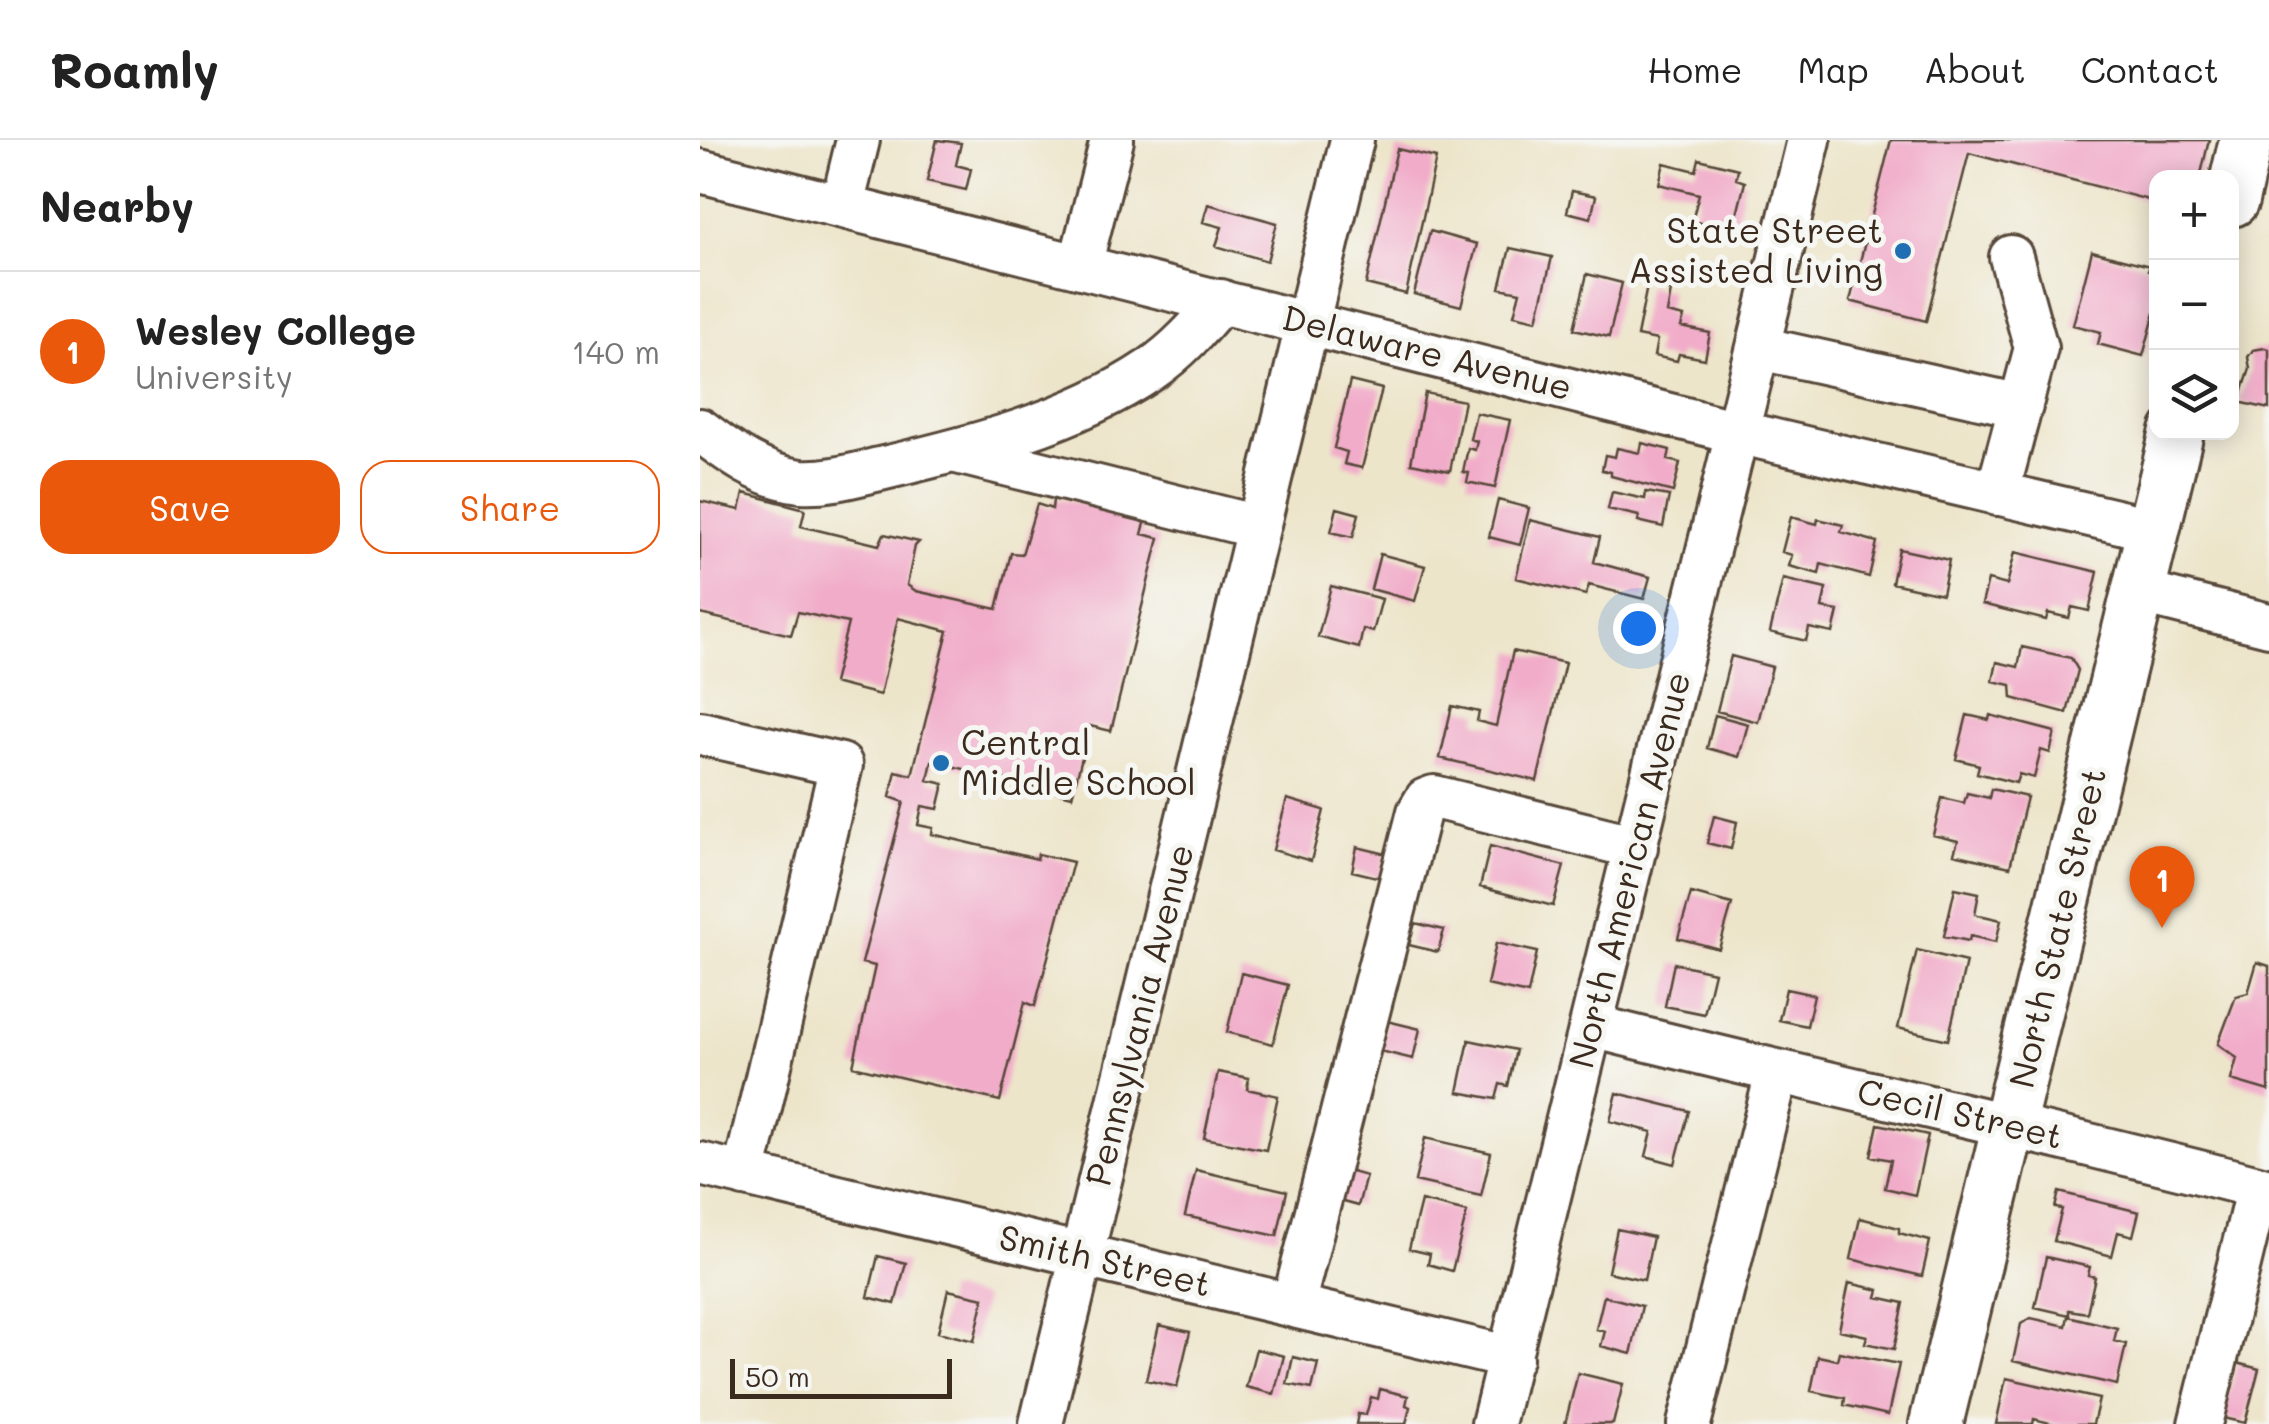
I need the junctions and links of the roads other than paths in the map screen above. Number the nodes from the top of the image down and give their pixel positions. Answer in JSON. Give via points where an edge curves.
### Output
{"nodes":[{"id":1,"x":858,"y":140,"type":"edge"},
{"id":2,"x":1112,"y":140,"type":"edge"},
{"id":3,"x":1352,"y":140,"type":"edge"},
{"id":4,"x":1809,"y":140,"type":"edge"},
{"id":5,"x":2246,"y":140,"type":"edge"},
{"id":6,"x":2239,"y":170,"type":"edge"},
{"id":7,"x":700,"y":171,"type":"edge"},
{"id":8,"x":842,"y":206,"type":"junction"},
{"id":9,"x":2011,"y":257,"type":"dead end"},
{"id":10,"x":1080,"y":266,"type":"junction"},
{"id":11,"x":1220,"y":301,"type":"junction"},
{"id":12,"x":1307,"y":322,"type":"junction"},
{"id":13,"x":1759,"y":348,"type":"junction"},
{"id":14,"x":2021,"y":406,"type":"junction"},
{"id":15,"x":700,"y":430,"type":"edge"},
{"id":16,"x":1737,"y":432,"type":"junction"},
{"id":17,"x":2175,"y":440,"type":"edge"},
{"id":18,"x":950,"y":450,"type":"junction"},
{"id":19,"x":1998,"y":494,"type":"junction"},
{"id":20,"x":1258,"y":527,"type":"junction"},
{"id":21,"x":2154,"y":530,"type":"junction"},
{"id":22,"x":2138,"y":592,"type":"junction"},
{"id":23,"x":2269,"y":624,"type":"edge"},
{"id":24,"x":700,"y":732,"type":"edge"},
{"id":25,"x":1636,"y":848,"type":"junction"},
{"id":26,"x":1592,"y":1026,"type":"junction"},
{"id":27,"x":1778,"y":1073,"type":"junction"},
{"id":28,"x":2011,"y":1124,"type":"junction"},
{"id":29,"x":700,"y":1164,"type":"edge"},
{"id":30,"x":744,"y":1175,"type":"junction"},
{"id":31,"x":2263,"y":1189,"type":"edge"},
{"id":32,"x":1082,"y":1255,"type":"junction"},
{"id":33,"x":1293,"y":1305,"type":"junction"},
{"id":34,"x":1510,"y":1358,"type":"junction"},
{"id":35,"x":1041,"y":1424,"type":"edge"},
{"id":36,"x":1493,"y":1424,"type":"edge"},
{"id":37,"x":1689,"y":1424,"type":"edge"},
{"id":38,"x":1936,"y":1424,"type":"edge"},
{"id":39,"x":2200,"y":1424,"type":"edge"}],
"edges":[{"from":1,"to":8,"type":"street"},
{"from":2,"to":10,"type":"street"},
{"from":3,"to":12,"type":"street","name":"Pennsylvania Avenue"},
{"from":4,"to":13,"type":"street","name":"North American Avenue"},
{"from":5,"to":6,"type":"main road"},
{"from":7,"to":8,"type":"street","name":"Delaware Avenue"},
{"from":8,"to":10,"type":"street","name":"Delaware Avenue"},
{"from":9,"to":14,"type":"street","via":[[2036,348]]},
{"from":10,"to":11,"type":"street","name":"Delaware Avenue"},
{"from":11,"to":12,"type":"street","name":"Delaware Avenue"},
{"from":11,"to":18,"type":"street","via":[[1176,352],[1126,385]]},
{"from":12,"to":16,"type":"street","name":"Delaware Avenue"},
{"from":12,"to":20,"type":"street","name":"Pennsylvania Avenue"},
{"from":13,"to":14,"type":"street"},
{"from":13,"to":16,"type":"street","name":"North American Avenue"},
{"from":14,"to":19,"type":"street"},
{"from":15,"to":18,"type":"street","via":[[744,462],[801,481],[846,477]]},
{"from":16,"to":19,"type":"street","name":"Delaware Avenue"},
{"from":16,"to":25,"type":"street","name":"North American Avenue"},
{"from":17,"to":21,"type":"main road","name":"North State Street"},
{"from":18,"to":20,"type":"street"},
{"from":19,"to":21,"type":"street","name":"Delaware Avenue"},
{"from":20,"to":32,"type":"street","name":"Pennsylvania Avenue"},
{"from":21,"to":22,"type":"main road","name":"North State Street"},
{"from":22,"to":23,"type":"street"},
{"from":22,"to":28,"type":"main road","name":"North State Street"},
{"from":24,"to":30,"type":"street","via":[[841,765]]},
{"from":25,"to":26,"type":"street","name":"North American Avenue"},
{"from":25,"to":33,"type":"street","via":[[1426,800]]},
{"from":26,"to":27,"type":"street","name":"Cecil Street"},
{"from":26,"to":34,"type":"street","name":"North American Avenue"},
{"from":27,"to":28,"type":"street","name":"Cecil Street"},
{"from":27,"to":37,"type":"street"},
{"from":28,"to":31,"type":"street","name":"Cecil Street"},
{"from":28,"to":38,"type":"main road","name":"North State Street"},
{"from":29,"to":30,"type":"street","name":"Smith Street"},
{"from":30,"to":32,"type":"street","name":"Smith Street"},
{"from":31,"to":39,"type":"street"},
{"from":32,"to":33,"type":"street","name":"Smith Street"},
{"from":32,"to":35,"type":"street","name":"Pennsylvania Avenue"},
{"from":33,"to":34,"type":"street","name":"Smith Street"},
{"from":34,"to":36,"type":"street","name":"North American Avenue"}]}
